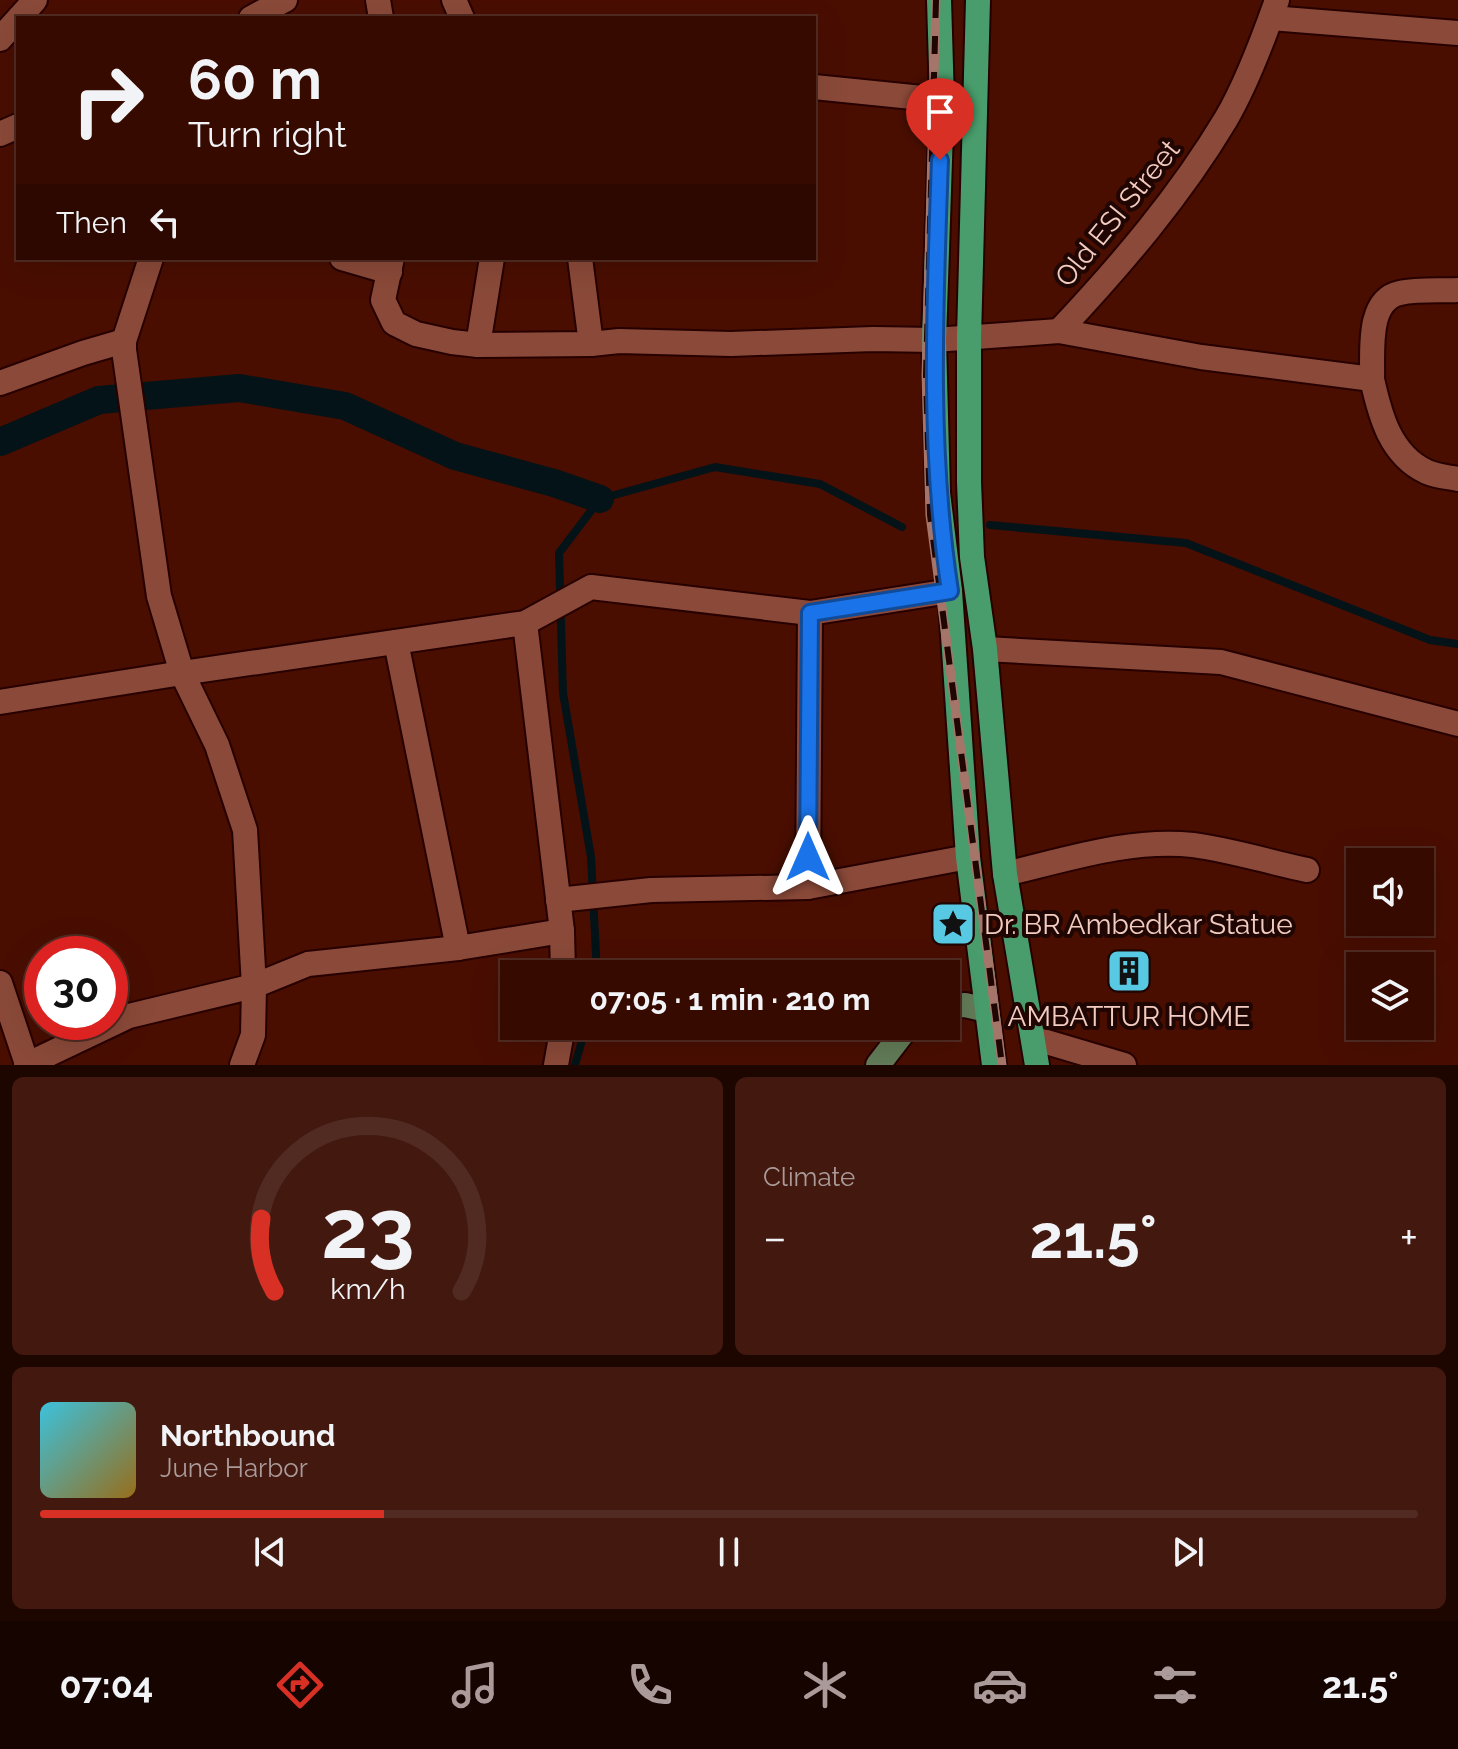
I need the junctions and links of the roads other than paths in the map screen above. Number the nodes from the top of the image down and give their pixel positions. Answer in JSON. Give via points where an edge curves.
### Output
{"nodes":[{"id":1,"x":35,"y":0,"type":"edge"},
{"id":2,"x":285,"y":0,"type":"edge"},
{"id":3,"x":939,"y":0,"type":"edge"},
{"id":4,"x":978,"y":0,"type":"edge"},
{"id":5,"x":1274,"y":9,"type":"edge"},
{"id":6,"x":20,"y":16,"type":"edge"},
{"id":7,"x":255,"y":16,"type":"edge"},
{"id":8,"x":16,"y":20,"type":"edge"},
{"id":9,"x":1458,"y":33,"type":"edge"},
{"id":10,"x":0,"y":39,"type":"edge"},
{"id":11,"x":816,"y":87,"type":"edge"},
{"id":12,"x":942,"y":100,"type":"junction"},
{"id":13,"x":150,"y":260,"type":"edge"},
{"id":14,"x":356,"y":260,"type":"edge"},
{"id":15,"x":492,"y":260,"type":"edge"},
{"id":16,"x":580,"y":260,"type":"edge"},
{"id":17,"x":391,"y":265,"type":"edge"},
{"id":18,"x":1458,"y":290,"type":"edge"},
{"id":19,"x":1059,"y":331,"type":"junction"},
{"id":20,"x":969,"y":337,"type":"junction"},
{"id":21,"x":934,"y":340,"type":"junction"},
{"id":22,"x":591,"y":344,"type":"junction"},
{"id":23,"x":478,"y":345,"type":"junction"},
{"id":24,"x":124,"y":346,"type":"junction"},
{"id":25,"x":1372,"y":379,"type":"junction"},
{"id":26,"x":0,"y":383,"type":"edge"},
{"id":27,"x":1458,"y":479,"type":"edge"},
{"id":28,"x":950,"y":591,"type":"junction"},
{"id":29,"x":810,"y":613,"type":"junction"},
{"id":30,"x":525,"y":623,"type":"junction"},
{"id":31,"x":396,"y":642,"type":"junction"},
{"id":32,"x":985,"y":649,"type":"junction"},
{"id":33,"x":182,"y":673,"type":"junction"},
{"id":34,"x":0,"y":702,"type":"edge"},
{"id":35,"x":1458,"y":724,"type":"edge"},
{"id":36,"x":968,"y":857,"type":"junction"},
{"id":37,"x":1307,"y":870,"type":"dead end"},
{"id":38,"x":1005,"y":874,"type":"junction"},
{"id":39,"x":808,"y":887,"type":"junction"},
{"id":40,"x":558,"y":900,"type":"junction"},
{"id":41,"x":562,"y":931,"type":"junction"},
{"id":42,"x":458,"y":948,"type":"junction"},
{"id":43,"x":563,"y":960,"type":"edge"},
{"id":44,"x":0,"y":983,"type":"edge"},
{"id":45,"x":254,"y":986,"type":"junction"},
{"id":46,"x":960,"y":1005,"type":"edge"},
{"id":47,"x":987,"y":1010,"type":"junction"},
{"id":48,"x":1033,"y":1038,"type":"junction"},
{"id":49,"x":560,"y":1040,"type":"edge"},
{"id":50,"x":897,"y":1040,"type":"edge"},
{"id":51,"x":992,"y":1053,"type":"edge"},
{"id":52,"x":27,"y":1064,"type":"edge"},
{"id":53,"x":242,"y":1065,"type":"edge"},
{"id":54,"x":556,"y":1065,"type":"edge"},
{"id":55,"x":878,"y":1065,"type":"edge"},
{"id":56,"x":1037,"y":1065,"type":"edge"},
{"id":57,"x":1124,"y":1065,"type":"edge"}],
"edges":[{"from":1,"to":6,"type":"street"},
{"from":2,"to":7,"type":"street"},
{"from":3,"to":12,"type":"highway"},
{"from":4,"to":20,"type":"highway"},
{"from":5,"to":9,"type":"street"},
{"from":5,"to":19,"type":"street","name":"Old ESI Street","via":[[1228,116],[1177,195]]},
{"from":8,"to":10,"type":"street"},
{"from":11,"to":12,"type":"street"},
{"from":12,"to":21,"type":"highway"},
{"from":13,"to":24,"type":"street"},
{"from":14,"to":17,"type":"street"},
{"from":15,"to":23,"type":"street"},
{"from":16,"to":22,"type":"street"},
{"from":17,"to":23,"type":"street","via":[[383,300],[394,323],[416,334]]},
{"from":18,"to":25,"type":"street","via":[[1396,293],[1381,306],[1374,323]]},
{"from":19,"to":20,"type":"street"},
{"from":19,"to":25,"type":"street","via":[[1201,357]]},
{"from":20,"to":21,"type":"street"},
{"from":20,"to":32,"type":"highway","via":[[972,557]]},
{"from":21,"to":22,"type":"street"},
{"from":21,"to":28,"type":"highway","via":[[938,493]]},
{"from":22,"to":23,"type":"street"},
{"from":24,"to":26,"type":"street","via":[[83,353]]},
{"from":24,"to":33,"type":"street","via":[[159,596]]},
{"from":25,"to":27,"type":"street","via":[[1380,416],[1397,449],[1426,472]]},
{"from":28,"to":29,"type":"street"},
{"from":28,"to":36,"type":"highway"},
{"from":29,"to":30,"type":"street","via":[[591,587]]},
{"from":29,"to":39,"type":"street"},
{"from":30,"to":31,"type":"street"},
{"from":30,"to":40,"type":"street"},
{"from":31,"to":33,"type":"street"},
{"from":31,"to":42,"type":"street"},
{"from":32,"to":35,"type":"street","via":[[1221,662]]},
{"from":32,"to":38,"type":"highway"},
{"from":33,"to":34,"type":"street"},
{"from":33,"to":45,"type":"street","via":[[217,745],[245,830]]},
{"from":36,"to":39,"type":"street"},
{"from":36,"to":47,"type":"highway"},
{"from":37,"to":38,"type":"street","via":[[1192,845],[1148,845]]},
{"from":38,"to":48,"type":"highway"},
{"from":39,"to":40,"type":"street","via":[[651,890]]},
{"from":40,"to":41,"type":"street"},
{"from":41,"to":42,"type":"street"},
{"from":41,"to":43,"type":"street"},
{"from":42,"to":45,"type":"street","via":[[308,964]]},
{"from":44,"to":52,"type":"street"},
{"from":45,"to":52,"type":"street","via":[[129,1016]]},
{"from":45,"to":53,"type":"street","via":[[253,1035]]},
{"from":46,"to":47,"type":"main road"},
{"from":47,"to":51,"type":"highway"},
{"from":48,"to":51,"type":"highway"},
{"from":48,"to":56,"type":"highway"},
{"from":48,"to":57,"type":"street"},
{"from":49,"to":54,"type":"street"},
{"from":50,"to":55,"type":"main road"}]}
